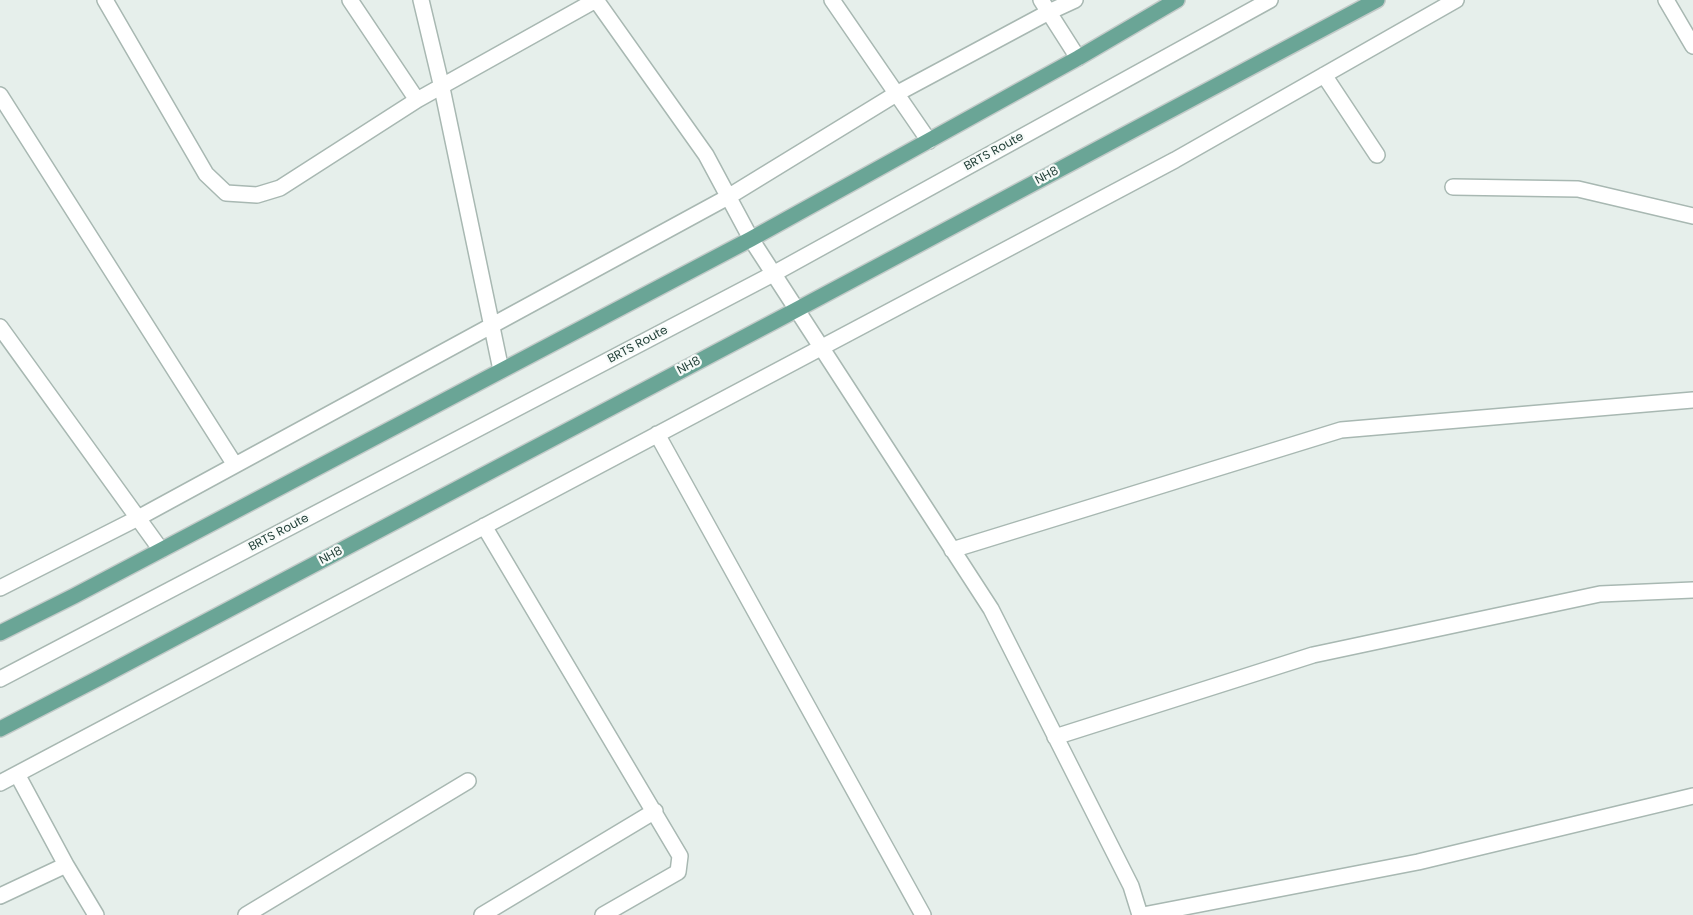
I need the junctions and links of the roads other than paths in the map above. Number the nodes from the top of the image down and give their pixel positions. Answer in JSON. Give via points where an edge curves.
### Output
{"nodes":[{"id":1,"x":105,"y":0,"type":"edge"},
{"id":2,"x":350,"y":0,"type":"edge"},
{"id":3,"x":421,"y":0,"type":"edge"},
{"id":4,"x":596,"y":0,"type":"edge"},
{"id":5,"x":832,"y":0,"type":"edge"},
{"id":6,"x":1075,"y":0,"type":"edge"},
{"id":7,"x":1177,"y":0,"type":"edge"},
{"id":8,"x":1270,"y":0,"type":"edge"},
{"id":9,"x":1377,"y":0,"type":"edge"},
{"id":10,"x":1456,"y":0,"type":"edge"},
{"id":11,"x":1666,"y":0,"type":"edge"},
{"id":12,"x":1045,"y":6,"type":"edge"},
{"id":13,"x":1693,"y":46,"type":"edge"},
{"id":14,"x":1078,"y":58,"type":"junction"},
{"id":15,"x":1324,"y":75,"type":"junction"},
{"id":16,"x":442,"y":88,"type":"junction"},
{"id":17,"x":896,"y":94,"type":"junction"},
{"id":18,"x":0,"y":95,"type":"edge"},
{"id":19,"x":417,"y":100,"type":"junction"},
{"id":20,"x":929,"y":141,"type":"junction"},
{"id":21,"x":1377,"y":155,"type":"dead end"},
{"id":22,"x":1454,"y":187,"type":"dead end"},
{"id":23,"x":728,"y":197,"type":"junction"},
{"id":24,"x":1693,"y":216,"type":"edge"},
{"id":25,"x":751,"y":239,"type":"junction"},
{"id":26,"x":773,"y":274,"type":"junction"},
{"id":27,"x":796,"y":310,"type":"junction"},
{"id":28,"x":491,"y":325,"type":"junction"},
{"id":29,"x":0,"y":327,"type":"edge"},
{"id":30,"x":821,"y":348,"type":"junction"},
{"id":31,"x":502,"y":370,"type":"junction"},
{"id":32,"x":1693,"y":400,"type":"edge"},
{"id":33,"x":657,"y":434,"type":"junction"},
{"id":34,"x":235,"y":464,"type":"junction"},
{"id":35,"x":138,"y":518,"type":"junction"},
{"id":36,"x":484,"y":526,"type":"junction"},
{"id":37,"x":161,"y":550,"type":"junction"},
{"id":38,"x":952,"y":550,"type":"junction"},
{"id":39,"x":0,"y":588,"type":"edge"},
{"id":40,"x":1693,"y":590,"type":"edge"},
{"id":41,"x":0,"y":633,"type":"edge"},
{"id":42,"x":0,"y":679,"type":"edge"},
{"id":43,"x":0,"y":729,"type":"edge"},
{"id":44,"x":1055,"y":737,"type":"junction"},
{"id":45,"x":17,"y":774,"type":"junction"},
{"id":46,"x":468,"y":781,"type":"dead end"},
{"id":47,"x":0,"y":783,"type":"edge"},
{"id":48,"x":1693,"y":796,"type":"edge"},
{"id":49,"x":655,"y":811,"type":"junction"},
{"id":50,"x":66,"y":865,"type":"junction"},
{"id":51,"x":0,"y":896,"type":"edge"},
{"id":52,"x":96,"y":915,"type":"edge"},
{"id":53,"x":246,"y":915,"type":"edge"},
{"id":54,"x":482,"y":915,"type":"edge"},
{"id":55,"x":603,"y":915,"type":"edge"},
{"id":56,"x":923,"y":915,"type":"edge"},
{"id":57,"x":1142,"y":915,"type":"edge"}],
"edges":[{"from":1,"to":19,"type":"street","via":[[206,174],[226,193],[257,195],[280,188]]},
{"from":2,"to":19,"type":"street"},
{"from":3,"to":16,"type":"street"},
{"from":4,"to":16,"type":"street"},
{"from":4,"to":23,"type":"street","via":[[706,155]]},
{"from":5,"to":17,"type":"street"},
{"from":6,"to":12,"type":"street"},
{"from":7,"to":14,"type":"main road"},
{"from":8,"to":26,"type":"street","name":"BRTS Route"},
{"from":9,"to":27,"type":"main road","name":"NH8"},
{"from":10,"to":15,"type":"street"},
{"from":11,"to":13,"type":"street"},
{"from":12,"to":14,"type":"street"},
{"from":12,"to":17,"type":"street"},
{"from":14,"to":20,"type":"main road"},
{"from":15,"to":21,"type":"street"},
{"from":15,"to":30,"type":"street","via":[[1175,160]]},
{"from":16,"to":19,"type":"street"},
{"from":16,"to":28,"type":"street"},
{"from":17,"to":20,"type":"street"},
{"from":17,"to":23,"type":"street"},
{"from":18,"to":34,"type":"street"},
{"from":20,"to":25,"type":"main road"},
{"from":22,"to":24,"type":"street","via":[[1578,189]]},
{"from":23,"to":25,"type":"street"},
{"from":23,"to":28,"type":"street"},
{"from":25,"to":26,"type":"street"},
{"from":25,"to":31,"type":"main road"},
{"from":26,"to":27,"type":"street"},
{"from":26,"to":42,"type":"street","name":"BRTS Route"},
{"from":27,"to":30,"type":"street"},
{"from":27,"to":43,"type":"main road","name":"NH8"},
{"from":28,"to":31,"type":"street"},
{"from":28,"to":34,"type":"street"},
{"from":29,"to":35,"type":"street"},
{"from":30,"to":33,"type":"street"},
{"from":30,"to":38,"type":"street"},
{"from":31,"to":37,"type":"main road"},
{"from":32,"to":38,"type":"street","via":[[1341,430]]},
{"from":33,"to":36,"type":"street"},
{"from":33,"to":56,"type":"street"},
{"from":34,"to":35,"type":"street"},
{"from":35,"to":37,"type":"street"},
{"from":35,"to":39,"type":"street"},
{"from":36,"to":45,"type":"street"},
{"from":36,"to":49,"type":"street"},
{"from":37,"to":41,"type":"main road"},
{"from":38,"to":44,"type":"street","via":[[991,610]]},
{"from":40,"to":44,"type":"street","via":[[1600,594],[1313,655]]},
{"from":44,"to":57,"type":"street","via":[[1131,886]]},
{"from":45,"to":47,"type":"street"},
{"from":45,"to":50,"type":"street"},
{"from":46,"to":53,"type":"street"},
{"from":48,"to":57,"type":"street","via":[[1418,862]]},
{"from":49,"to":54,"type":"street"},
{"from":49,"to":55,"type":"street","via":[[680,856],[678,872]]},
{"from":50,"to":51,"type":"street"},
{"from":50,"to":52,"type":"street"}]}
